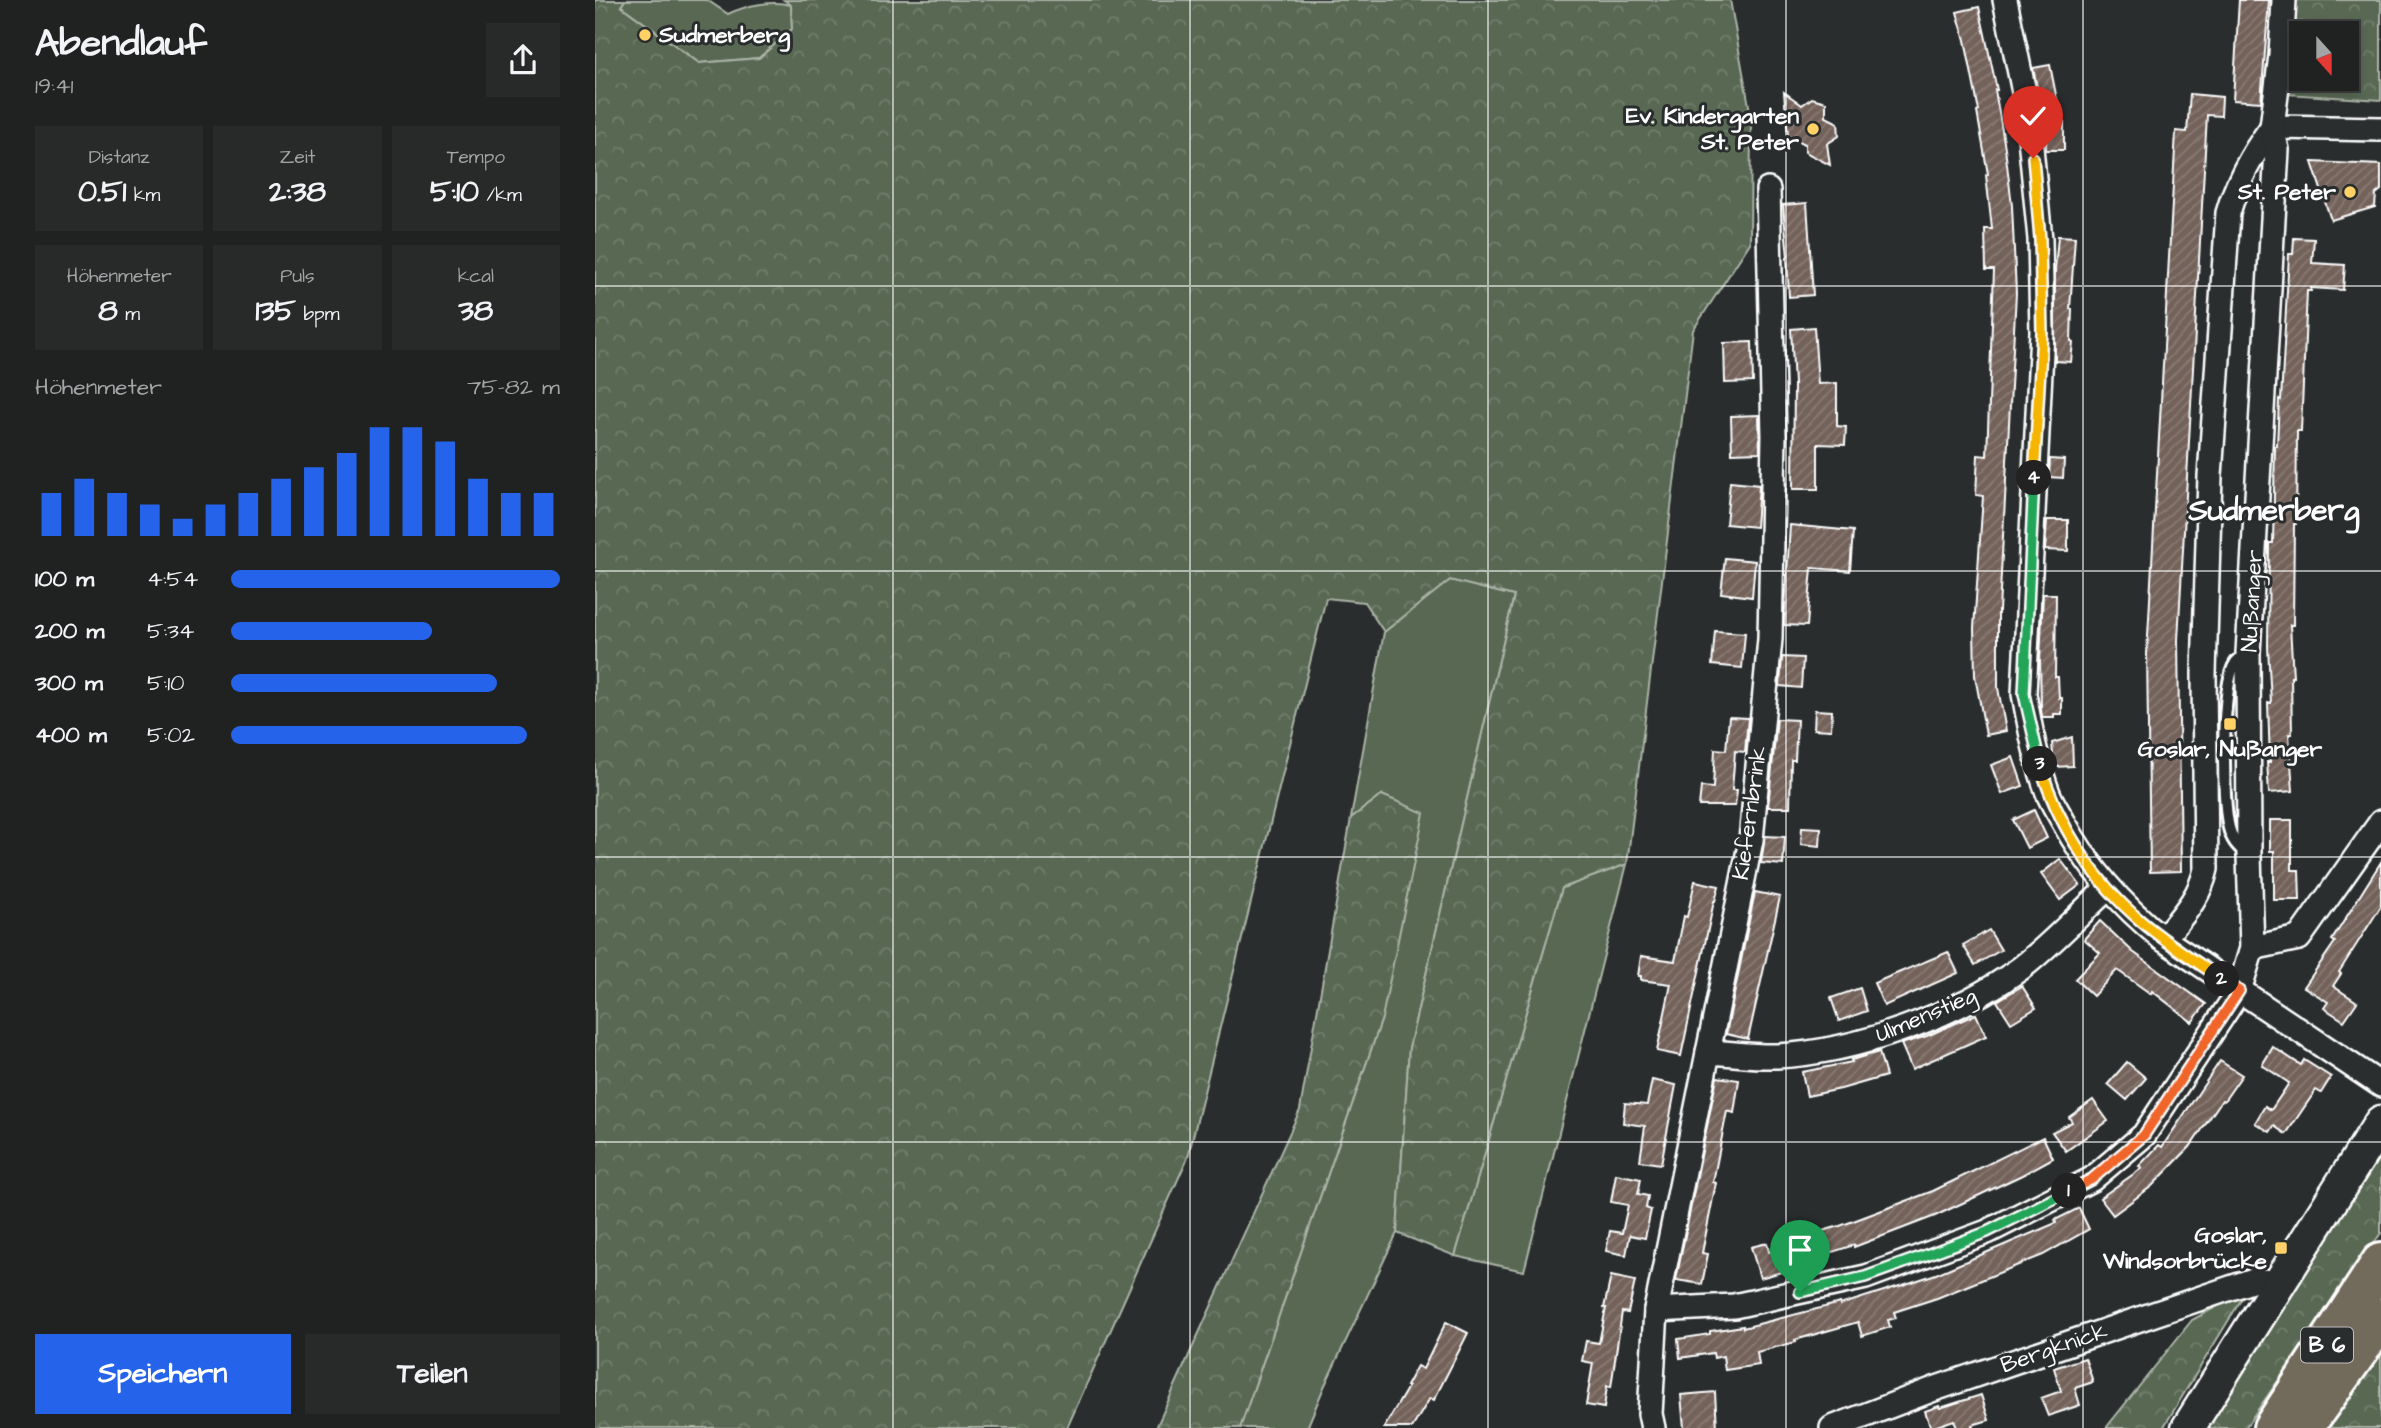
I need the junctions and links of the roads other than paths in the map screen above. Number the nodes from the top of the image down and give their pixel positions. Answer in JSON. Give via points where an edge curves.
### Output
{"nodes":[{"id":1,"x":2004,"y":0,"type":"edge"},
{"id":2,"x":2284,"y":0,"type":"edge"},
{"id":3,"x":2272,"y":127,"type":"junction"},
{"id":4,"x":2381,"y":129,"type":"edge"},
{"id":5,"x":1768,"y":190,"type":"dead end"},
{"id":6,"x":2381,"y":822,"type":"edge"},
{"id":7,"x":2108,"y":888,"type":"junction"},
{"id":8,"x":2163,"y":939,"type":"junction"},
{"id":9,"x":2252,"y":948,"type":"junction"},
{"id":10,"x":2239,"y":991,"type":"junction"},
{"id":11,"x":1708,"y":1052,"type":"junction"},
{"id":12,"x":2381,"y":1085,"type":"edge"},
{"id":13,"x":2381,"y":1122,"type":"edge"},
{"id":14,"x":2381,"y":1263,"type":"edge"},
{"id":15,"x":2279,"y":1283,"type":"junction"},
{"id":16,"x":1656,"y":1310,"type":"junction"},
{"id":17,"x":2381,"y":1319,"type":"edge"},
{"id":18,"x":1653,"y":1428,"type":"edge"},
{"id":19,"x":1832,"y":1428,"type":"edge"},
{"id":20,"x":2188,"y":1428,"type":"edge"},
{"id":21,"x":2273,"y":1428,"type":"edge"},
{"id":22,"x":2303,"y":1428,"type":"edge"}],
"edges":[{"from":1,"to":7,"type":"street","via":[[2027,107],[2040,239],[2042,332],[2024,694],[2048,794],[2077,847]]},
{"from":2,"to":3,"type":"street","name":"Nußanger"},
{"from":3,"to":4,"type":"street"},
{"from":3,"to":8,"type":"street","name":"Nußanger","via":[[2236,185],[2228,214],[2210,476],[2204,674],[2206,869],[2195,900]]},
{"from":3,"to":9,"type":"street","name":"Nußanger","via":[[2277,150],[2248,653]]},
{"from":5,"to":11,"type":"street","name":"Kiefernbrink","via":[[1774,436],[1770,639],[1751,840]]},
{"from":6,"to":9,"type":"street","via":[[2299,938]]},
{"from":7,"to":8,"type":"street"},
{"from":7,"to":11,"type":"street","name":"Ulmenstieg","via":[[2021,967],[1969,1000],[1901,1029],[1833,1050],[1776,1056]]},
{"from":8,"to":10,"type":"street"},
{"from":9,"to":10,"type":"street","name":"Nußanger"},
{"from":10,"to":12,"type":"street"},
{"from":10,"to":16,"type":"street","name":"Nußanger","via":[[2144,1135],[2092,1179],[1987,1232],[1865,1277],[1734,1306]]},
{"from":11,"to":16,"type":"street","name":"Kiefernbrink"},
{"from":13,"to":15,"type":"street"},
{"from":14,"to":21,"type":"highway","number":"B 6"},
{"from":15,"to":19,"type":"street","name":"Bergknick","via":[[2254,1280]]},
{"from":15,"to":20,"type":"street"},
{"from":16,"to":18,"type":"street","name":"Kiefernbrink"},
{"from":17,"to":22,"type":"highway","number":"B 6"}]}
